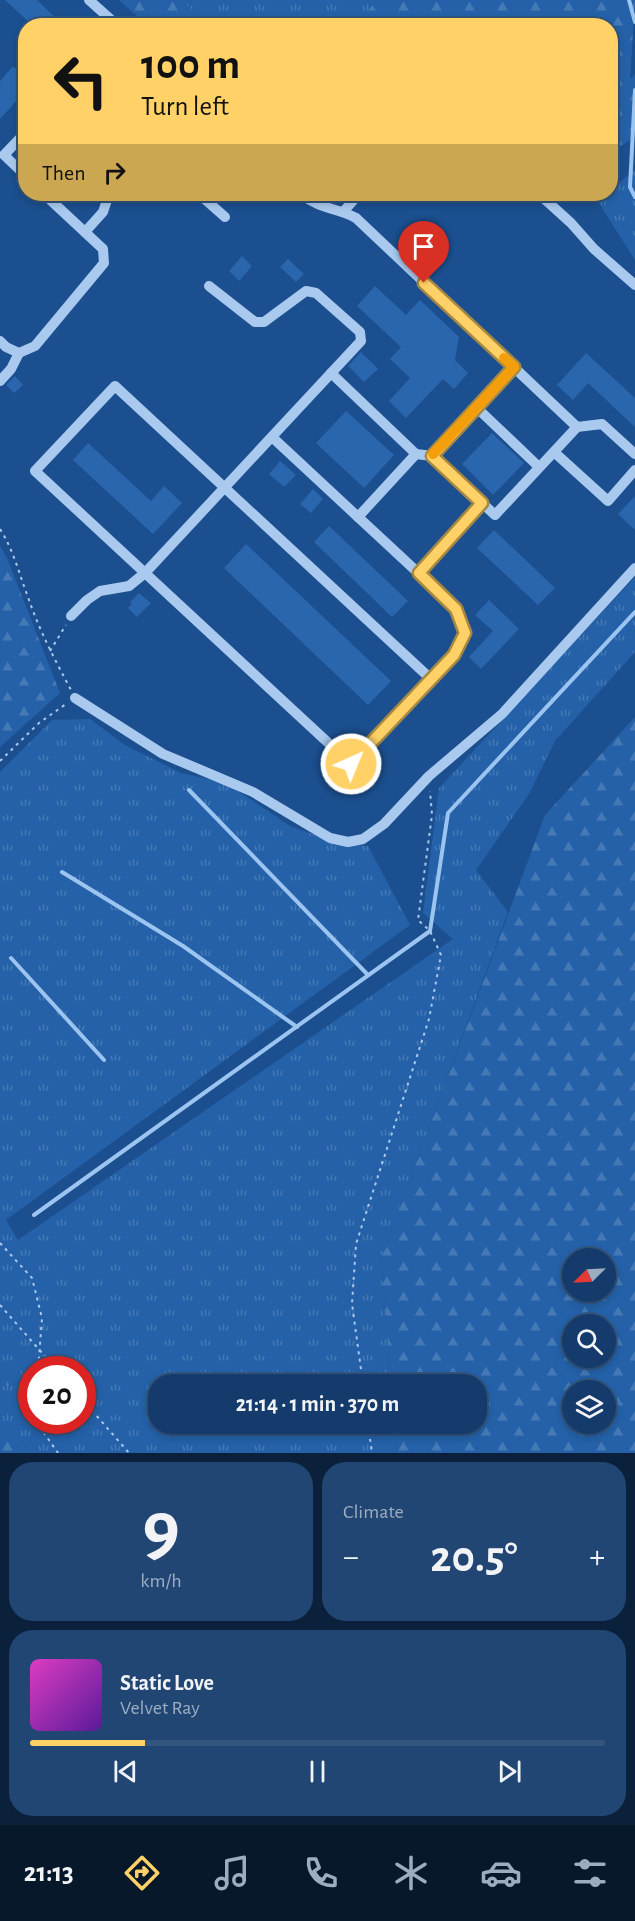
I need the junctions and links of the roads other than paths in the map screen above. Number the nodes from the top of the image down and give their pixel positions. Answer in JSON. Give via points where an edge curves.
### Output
{"nodes":[{"id":1,"x":89,"y":0,"type":"edge"},
{"id":2,"x":109,"y":18,"type":"edge"},
{"id":3,"x":18,"y":139,"type":"edge"},
{"id":4,"x":2,"y":154,"type":"edge"},
{"id":5,"x":18,"y":169,"type":"edge"},
{"id":6,"x":52,"y":201,"type":"edge"},
{"id":7,"x":107,"y":201,"type":"edge"},
{"id":8,"x":207,"y":201,"type":"edge"},
{"id":9,"x":312,"y":201,"type":"edge"},
{"id":10,"x":353,"y":201,"type":"edge"},
{"id":11,"x":546,"y":201,"type":"edge"},
{"id":12,"x":343,"y":212,"type":"junction"},
{"id":13,"x":225,"y":217,"type":"dead end"},
{"id":14,"x":85,"y":232,"type":"junction"},
{"id":15,"x":635,"y":285,"type":"edge"},
{"id":16,"x":209,"y":286,"type":"dead end"},
{"id":17,"x":0,"y":341,"type":"edge"},
{"id":18,"x":19,"y":353,"type":"junction"},
{"id":19,"x":514,"y":367,"type":"junction"},
{"id":20,"x":331,"y":372,"type":"junction"},
{"id":21,"x":0,"y":381,"type":"edge"},
{"id":22,"x":476,"y":407,"type":"junction"},
{"id":23,"x":577,"y":427,"type":"junction"},
{"id":24,"x":272,"y":437,"type":"junction"},
{"id":25,"x":554,"y":452,"type":"junction"},
{"id":26,"x":416,"y":454,"type":"junction"},
{"id":27,"x":635,"y":454,"type":"edge"},
{"id":28,"x":432,"y":456,"type":"junction"},
{"id":29,"x":539,"y":467,"type":"junction"},
{"id":30,"x":635,"y":470,"type":"edge"},
{"id":31,"x":224,"y":488,"type":"junction"},
{"id":32,"x":482,"y":503,"type":"junction"},
{"id":33,"x":358,"y":517,"type":"junction"},
{"id":34,"x":635,"y":568,"type":"edge"},
{"id":35,"x":145,"y":573,"type":"junction"},
{"id":36,"x":419,"y":573,"type":"junction"},
{"id":37,"x":71,"y":616,"type":"road end"},
{"id":38,"x":432,"y":680,"type":"junction"},
{"id":39,"x":75,"y":698,"type":"road end"}],
"edges":[{"from":1,"to":2,"type":"lane"},
{"from":3,"to":4,"type":"lane"},
{"from":4,"to":5,"type":"lane"},
{"from":6,"to":14,"type":"lane"},
{"from":7,"to":14,"type":"lane","via":[[103,212]]},
{"from":8,"to":13,"type":"lane"},
{"from":9,"to":12,"type":"lane","via":[[324,209]]},
{"from":10,"to":12,"type":"lane"},
{"from":11,"to":15,"type":"lane"},
{"from":12,"to":19,"type":"lane","via":[[356,218]]},
{"from":14,"to":18,"type":"lane","via":[[103,249],[104,263],[35,346]]},
{"from":16,"to":20,"type":"lane","via":[[255,322],[264,322],[306,291],[316,293],[360,332],[361,341]]},
{"from":17,"to":18,"type":"lane"},
{"from":18,"to":21,"type":"lane"},
{"from":19,"to":22,"type":"lane"},
{"from":19,"to":23,"type":"lane"},
{"from":20,"to":24,"type":"lane"},
{"from":20,"to":26,"type":"lane"},
{"from":22,"to":28,"type":"lane"},
{"from":22,"to":29,"type":"lane"},
{"from":23,"to":25,"type":"lane"},
{"from":23,"to":27,"type":"lane","via":[[602,424]]},
{"from":24,"to":31,"type":"lane"},
{"from":24,"to":33,"type":"lane"},
{"from":25,"to":29,"type":"lane"},
{"from":25,"to":30,"type":"lane","via":[[608,501]]},
{"from":26,"to":28,"type":"lane"},
{"from":26,"to":33,"type":"lane"},
{"from":28,"to":32,"type":"lane"},
{"from":29,"to":32,"type":"lane","via":[[495,515]]},
{"from":31,"to":35,"type":"lane"},
{"from":31,"to":35,"type":"lane","via":[[115,386],[35,471]]},
{"from":31,"to":38,"type":"lane"},
{"from":32,"to":36,"type":"lane"},
{"from":33,"to":36,"type":"lane"},
{"from":34,"to":39,"type":"lane","via":[[502,714],[363,839],[348,842],[330,838],[245,788],[163,754]]},
{"from":35,"to":37,"type":"lane","via":[[129,586],[100,591]]},
{"from":35,"to":38,"type":"lane","via":[[351,764]]},
{"from":36,"to":38,"type":"lane","via":[[456,609],[465,633],[454,655]]}]}
